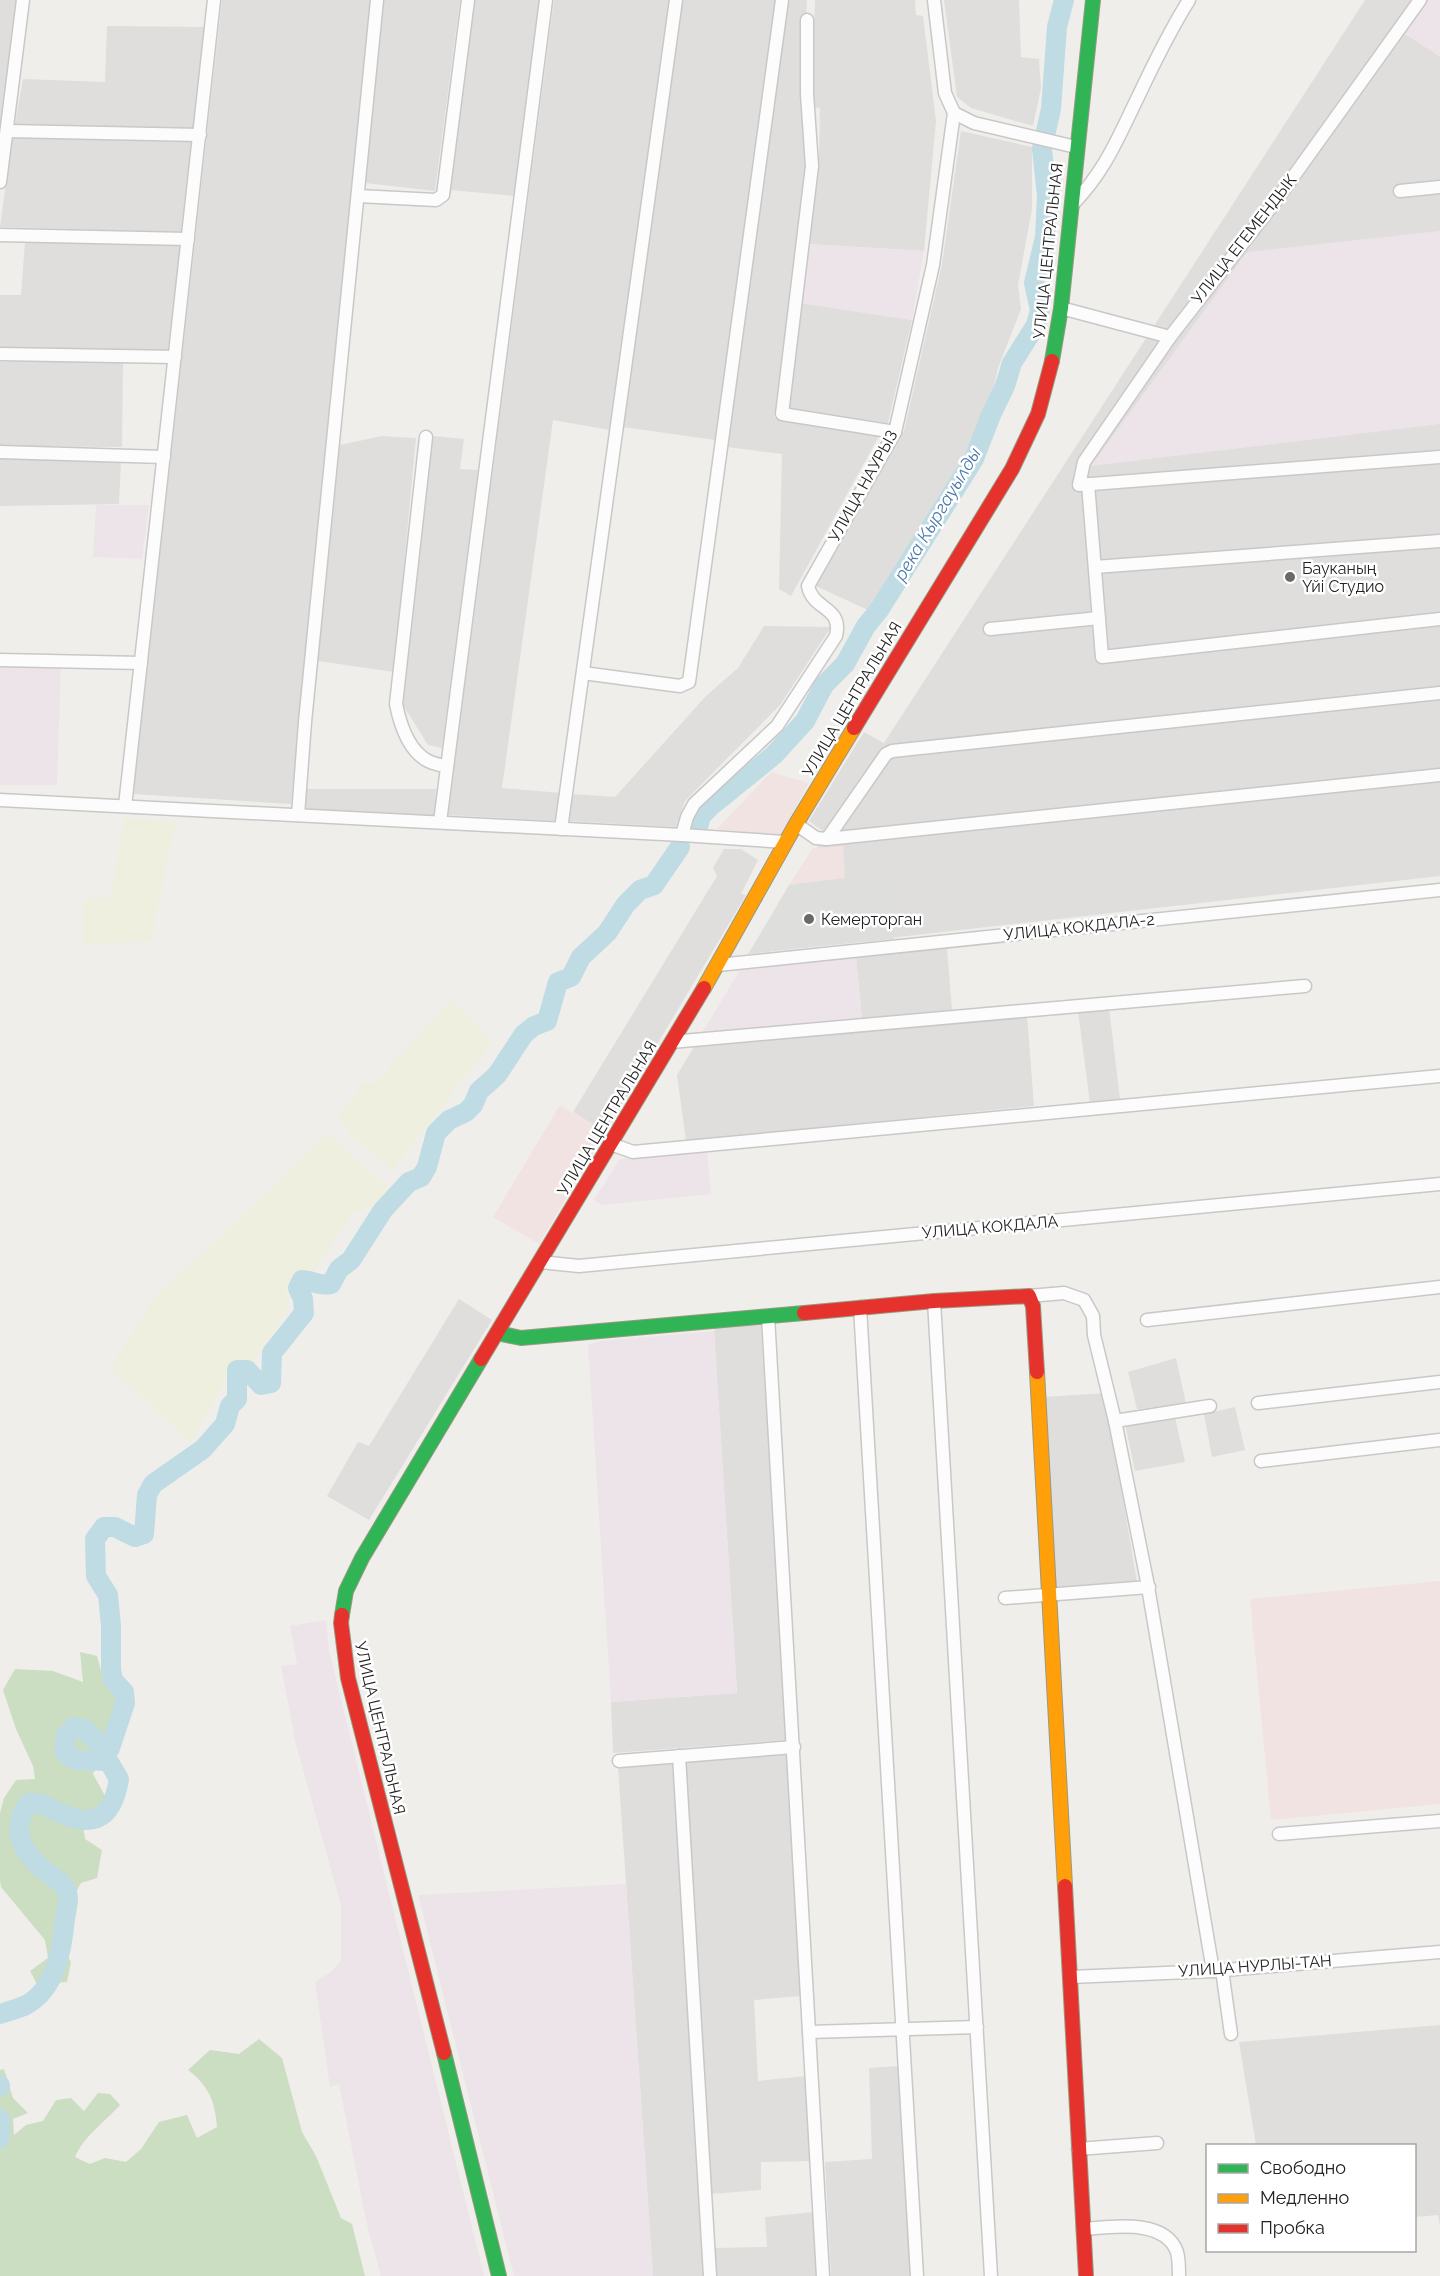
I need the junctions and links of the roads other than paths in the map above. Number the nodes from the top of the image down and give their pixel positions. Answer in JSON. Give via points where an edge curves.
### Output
{"nodes":[{"id":1,"x":23,"y":0,"type":"edge"},
{"id":2,"x":214,"y":0,"type":"edge"},
{"id":3,"x":377,"y":0,"type":"edge"},
{"id":4,"x":468,"y":0,"type":"edge"},
{"id":5,"x":546,"y":0,"type":"edge"},
{"id":6,"x":676,"y":0,"type":"edge"},
{"id":7,"x":782,"y":0,"type":"edge"},
{"id":8,"x":934,"y":0,"type":"edge"},
{"id":9,"x":1093,"y":0,"type":"edge"},
{"id":10,"x":1189,"y":0,"type":"edge"},
{"id":11,"x":1420,"y":0,"type":"edge"},
{"id":12,"x":807,"y":20,"type":"dead end"},
{"id":13,"x":954,"y":113,"type":"junction"},
{"id":14,"x":7,"y":130,"type":"junction"},
{"id":15,"x":200,"y":135,"type":"junction"},
{"id":16,"x":1076,"y":147,"type":"junction"},
{"id":17,"x":0,"y":182,"type":"edge"},
{"id":18,"x":1440,"y":187,"type":"edge"},
{"id":19,"x":1400,"y":191,"type":"dead end"},
{"id":20,"x":358,"y":196,"type":"junction"},
{"id":21,"x":1071,"y":205,"type":"junction"},
{"id":22,"x":0,"y":235,"type":"edge"},
{"id":23,"x":188,"y":239,"type":"junction"},
{"id":24,"x":1061,"y":308,"type":"junction"},
{"id":25,"x":1170,"y":337,"type":"junction"},
{"id":26,"x":0,"y":354,"type":"edge"},
{"id":27,"x":175,"y":357,"type":"junction"},
{"id":28,"x":895,"y":432,"type":"junction"},
{"id":29,"x":426,"y":437,"type":"dead end"},
{"id":30,"x":0,"y":452,"type":"edge"},
{"id":31,"x":164,"y":457,"type":"junction"},
{"id":32,"x":1440,"y":457,"type":"edge"},
{"id":33,"x":1084,"y":484,"type":"junction"},
{"id":34,"x":1440,"y":542,"type":"edge"},
{"id":35,"x":1095,"y":567,"type":"junction"},
{"id":36,"x":1099,"y":618,"type":"junction"},
{"id":37,"x":1440,"y":619,"type":"edge"},
{"id":38,"x":990,"y":628,"type":"dead end"},
{"id":39,"x":0,"y":660,"type":"edge"},
{"id":40,"x":141,"y":663,"type":"junction"},
{"id":41,"x":583,"y":673,"type":"junction"},
{"id":42,"x":1440,"y":693,"type":"edge"},
{"id":43,"x":447,"y":766,"type":"junction"},
{"id":44,"x":1440,"y":775,"type":"edge"},
{"id":45,"x":0,"y":800,"type":"edge"},
{"id":46,"x":125,"y":806,"type":"junction"},
{"id":47,"x":298,"y":815,"type":"junction"},
{"id":48,"x":440,"y":822,"type":"junction"},
{"id":49,"x":795,"y":824,"type":"junction"},
{"id":50,"x":561,"y":829,"type":"junction"},
{"id":51,"x":682,"y":835,"type":"junction"},
{"id":52,"x":827,"y":839,"type":"junction"},
{"id":53,"x":785,"y":842,"type":"junction"},
{"id":54,"x":1440,"y":890,"type":"edge"},
{"id":55,"x":718,"y":965,"type":"junction"},
{"id":56,"x":1305,"y":986,"type":"dead end"},
{"id":57,"x":671,"y":1042,"type":"junction"},
{"id":58,"x":1440,"y":1076,"type":"edge"},
{"id":59,"x":611,"y":1144,"type":"junction"},
{"id":60,"x":1440,"y":1184,"type":"edge"},
{"id":61,"x":540,"y":1262,"type":"junction"},
{"id":62,"x":1440,"y":1287,"type":"edge"},
{"id":63,"x":1029,"y":1296,"type":"junction"},
{"id":64,"x":933,"y":1301,"type":"junction"},
{"id":65,"x":860,"y":1307,"type":"junction"},
{"id":66,"x":768,"y":1316,"type":"junction"},
{"id":67,"x":1147,"y":1320,"type":"dead end"},
{"id":68,"x":497,"y":1334,"type":"junction"},
{"id":69,"x":1440,"y":1382,"type":"edge"},
{"id":70,"x":1258,"y":1403,"type":"dead end"},
{"id":71,"x":1210,"y":1406,"type":"dead end"},
{"id":72,"x":1115,"y":1421,"type":"junction"},
{"id":73,"x":1440,"y":1440,"type":"edge"},
{"id":74,"x":1261,"y":1461,"type":"dead end"},
{"id":75,"x":1149,"y":1587,"type":"junction"},
{"id":76,"x":1049,"y":1595,"type":"junction"},
{"id":77,"x":1005,"y":1598,"type":"dead end"},
{"id":78,"x":794,"y":1747,"type":"junction"},
{"id":79,"x":679,"y":1756,"type":"junction"},
{"id":80,"x":619,"y":1761,"type":"dead end"},
{"id":81,"x":1440,"y":1821,"type":"edge"},
{"id":82,"x":1279,"y":1834,"type":"dead end"},
{"id":83,"x":1440,"y":1952,"type":"edge"},
{"id":84,"x":1217,"y":1970,"type":"junction"},
{"id":85,"x":1070,"y":1977,"type":"junction"},
{"id":86,"x":977,"y":2026,"type":"junction"},
{"id":87,"x":902,"y":2029,"type":"junction"},
{"id":88,"x":809,"y":2032,"type":"junction"},
{"id":89,"x":1231,"y":2034,"type":"dead end"},
{"id":90,"x":1157,"y":2143,"type":"dead end"},
{"id":91,"x":1078,"y":2149,"type":"junction"},
{"id":92,"x":1083,"y":2229,"type":"junction"},
{"id":93,"x":499,"y":2276,"type":"edge"},
{"id":94,"x":710,"y":2276,"type":"edge"},
{"id":95,"x":823,"y":2276,"type":"edge"},
{"id":96,"x":917,"y":2276,"type":"edge"},
{"id":97,"x":991,"y":2276,"type":"edge"},
{"id":98,"x":1086,"y":2276,"type":"edge"},
{"id":99,"x":1179,"y":2276,"type":"edge"}],
"edges":[{"from":1,"to":14,"type":"street"},
{"from":2,"to":15,"type":"street"},
{"from":3,"to":20,"type":"street"},
{"from":4,"to":20,"type":"street","via":[[443,195],[436,200]]},
{"from":5,"to":43,"type":"street"},
{"from":6,"to":41,"type":"street"},
{"from":7,"to":41,"type":"street","via":[[689,682],[680,687]]},
{"from":8,"to":13,"type":"street","name":"УЛИЦА НАУРЫЗ","via":[[945,93]]},
{"from":9,"to":16,"type":"main road","name":"УЛИЦА ЦЕНТРАЛЬНАЯ"},
{"from":10,"to":21,"type":"street","via":[[1104,166]]},
{"from":11,"to":25,"type":"street","name":"УЛИЦА ЕГЕМЕНДЫК","via":[[1278,198]]},
{"from":12,"to":28,"type":"street","via":[[812,166],[782,414]]},
{"from":13,"to":16,"type":"street","via":[[974,123]]},
{"from":13,"to":28,"type":"street","name":"УЛИЦА НАУРЫЗ","via":[[933,265]]},
{"from":14,"to":15,"type":"street"},
{"from":14,"to":17,"type":"street"},
{"from":15,"to":23,"type":"street"},
{"from":16,"to":21,"type":"main road","name":"УЛИЦА ЦЕНТРАЛЬНАЯ"},
{"from":18,"to":19,"type":"street"},
{"from":20,"to":47,"type":"street"},
{"from":21,"to":24,"type":"main road","name":"УЛИЦА ЦЕНТРАЛЬНАЯ"},
{"from":22,"to":23,"type":"street"},
{"from":23,"to":27,"type":"street"},
{"from":24,"to":25,"type":"street"},
{"from":24,"to":49,"type":"main road","name":"УЛИЦА ЦЕНТРАЛЬНАЯ","via":[[1052,362],[1027,441]]},
{"from":25,"to":33,"type":"street","name":"УЛИЦА ЕГЕМЕНДЫК","via":[[1084,462]]},
{"from":26,"to":27,"type":"street"},
{"from":27,"to":31,"type":"street"},
{"from":28,"to":51,"type":"street","name":"УЛИЦА НАУРЫЗ","via":[[808,586],[810,596],[836,618],[836,636],[777,726],[694,804]]},
{"from":29,"to":43,"type":"street","via":[[396,704],[414,749],[429,762]]},
{"from":30,"to":31,"type":"street"},
{"from":31,"to":40,"type":"street"},
{"from":32,"to":33,"type":"street"},
{"from":33,"to":35,"type":"street"},
{"from":34,"to":35,"type":"street"},
{"from":35,"to":36,"type":"street"},
{"from":36,"to":37,"type":"street","via":[[1102,657]]},
{"from":36,"to":38,"type":"street"},
{"from":39,"to":40,"type":"street"},
{"from":40,"to":46,"type":"street"},
{"from":41,"to":50,"type":"street"},
{"from":42,"to":52,"type":"street","via":[[892,751],[886,754]]},
{"from":43,"to":48,"type":"street"},
{"from":44,"to":52,"type":"street"},
{"from":45,"to":46,"type":"street"},
{"from":46,"to":47,"type":"street"},
{"from":47,"to":48,"type":"street"},
{"from":48,"to":50,"type":"street"},
{"from":49,"to":52,"type":"street","via":[[816,838]]},
{"from":49,"to":53,"type":"main road","name":"УЛИЦА ЦЕНТРАЛЬНАЯ"},
{"from":50,"to":51,"type":"street"},
{"from":51,"to":53,"type":"street"},
{"from":53,"to":55,"type":"main road","name":"УЛИЦА ЦЕНТРАЛЬНАЯ"},
{"from":54,"to":55,"type":"street","name":"УЛИЦА КОКДАЛА-2"},
{"from":55,"to":57,"type":"main road","name":"УЛИЦА ЦЕНТРАЛЬНАЯ"},
{"from":56,"to":57,"type":"street"},
{"from":57,"to":59,"type":"main road","name":"УЛИЦА ЦЕНТРАЛЬНАЯ"},
{"from":58,"to":59,"type":"street","via":[[633,1152]]},
{"from":59,"to":61,"type":"main road","name":"УЛИЦА ЦЕНТРАЛЬНАЯ"},
{"from":60,"to":61,"type":"street","name":"УЛИЦА КОКДАЛА","via":[[579,1266]]},
{"from":61,"to":68,"type":"main road","name":"УЛИЦА ЦЕНТРАЛЬНАЯ"},
{"from":62,"to":67,"type":"street"},
{"from":63,"to":64,"type":"main road"},
{"from":63,"to":72,"type":"street","via":[[1064,1293],[1084,1300],[1093,1316]]},
{"from":63,"to":76,"type":"main road","via":[[1033,1306]]},
{"from":64,"to":65,"type":"main road"},
{"from":64,"to":86,"type":"street"},
{"from":65,"to":66,"type":"main road"},
{"from":65,"to":87,"type":"street"},
{"from":66,"to":68,"type":"main road","via":[[521,1338]]},
{"from":66,"to":78,"type":"street"},
{"from":68,"to":93,"type":"main road","name":"УЛИЦА ЦЕНТРАЛЬНАЯ","via":[[362,1558],[345,1591],[341,1623],[351,1689]]},
{"from":69,"to":70,"type":"street"},
{"from":71,"to":72,"type":"street"},
{"from":72,"to":75,"type":"street"},
{"from":73,"to":74,"type":"street"},
{"from":75,"to":76,"type":"street"},
{"from":75,"to":84,"type":"street"},
{"from":76,"to":77,"type":"street"},
{"from":76,"to":85,"type":"main road"},
{"from":78,"to":79,"type":"street"},
{"from":78,"to":88,"type":"street"},
{"from":79,"to":80,"type":"street"},
{"from":79,"to":94,"type":"street"},
{"from":81,"to":82,"type":"street"},
{"from":83,"to":84,"type":"street","name":"УЛИЦА НУРЛЫ-ТАН"},
{"from":84,"to":85,"type":"street","name":"УЛИЦА НУРЛЫ-ТАН"},
{"from":84,"to":89,"type":"street"},
{"from":85,"to":91,"type":"main road"},
{"from":86,"to":87,"type":"street"},
{"from":86,"to":97,"type":"street"},
{"from":87,"to":88,"type":"street"},
{"from":87,"to":96,"type":"street"},
{"from":88,"to":95,"type":"street"},
{"from":90,"to":91,"type":"street"},
{"from":91,"to":92,"type":"main road"},
{"from":92,"to":98,"type":"main road"},
{"from":92,"to":99,"type":"street","via":[[1155,2230],[1170,2240],[1178,2253]]}]}
